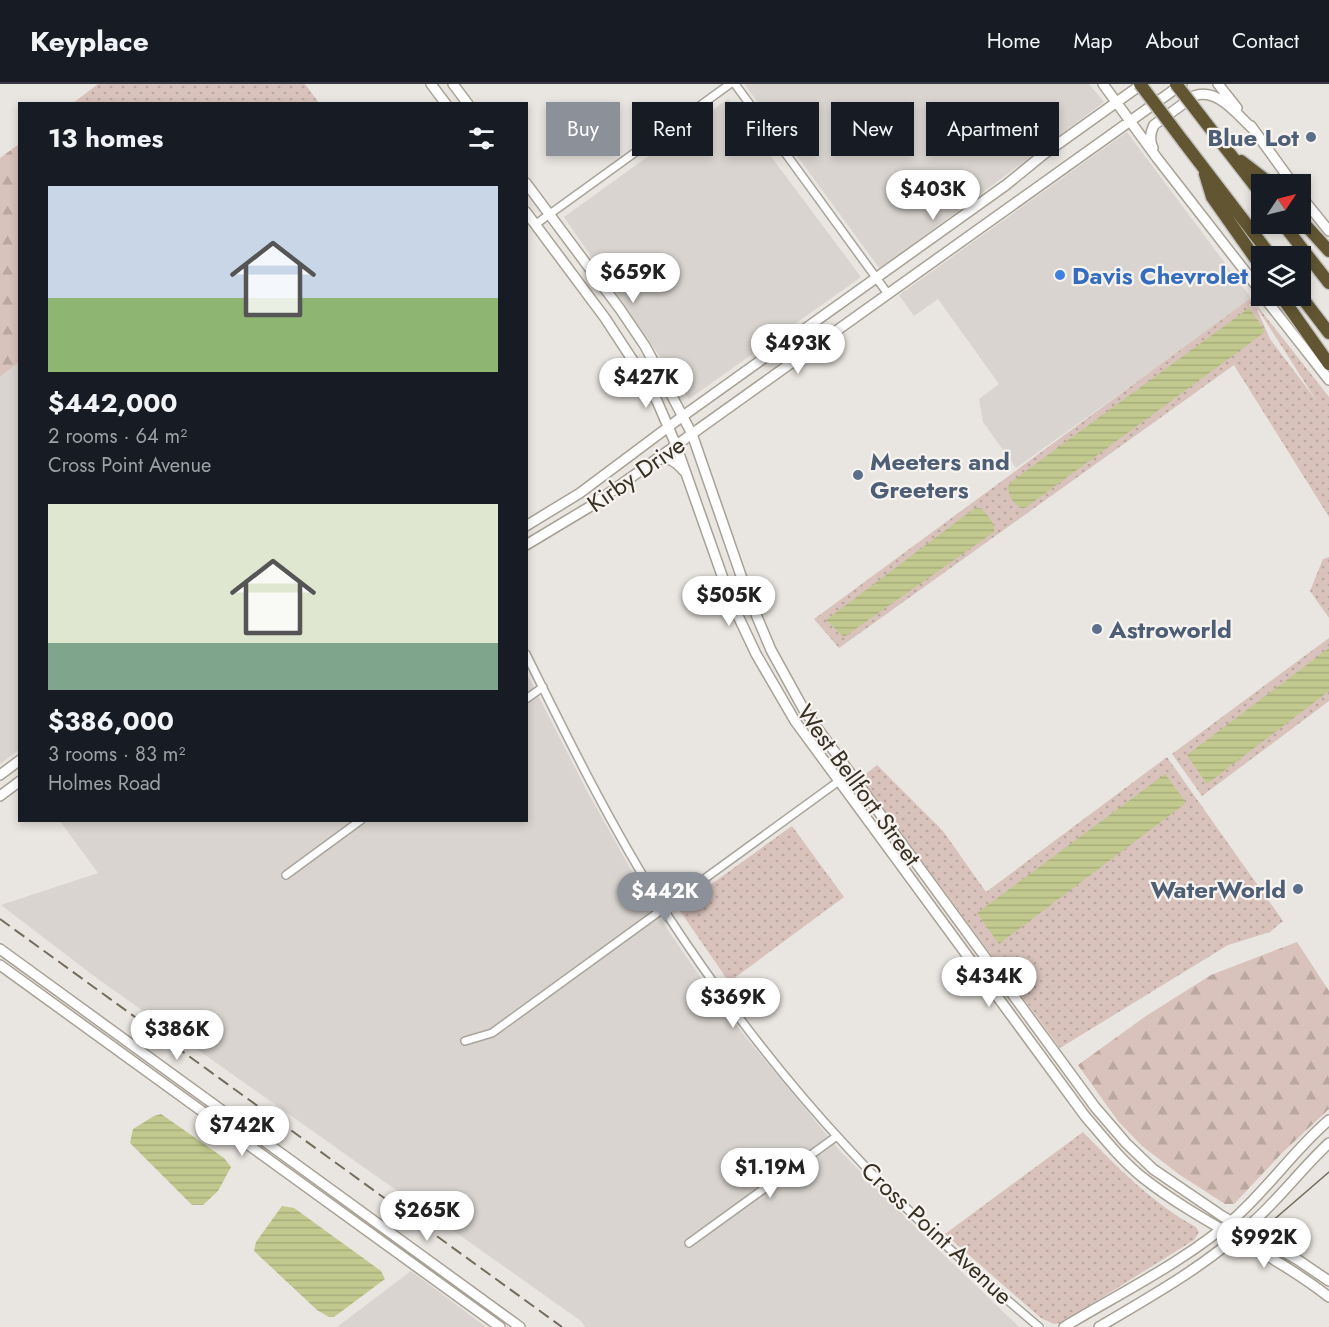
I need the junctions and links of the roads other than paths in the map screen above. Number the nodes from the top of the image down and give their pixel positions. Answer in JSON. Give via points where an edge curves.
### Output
{"nodes":[{"id":1,"x":431,"y":84,"type":"edge"},
{"id":2,"x":453,"y":84,"type":"edge"},
{"id":3,"x":730,"y":84,"type":"edge"},
{"id":4,"x":735,"y":84,"type":"edge"},
{"id":5,"x":1103,"y":84,"type":"edge"},
{"id":6,"x":1141,"y":84,"type":"edge"},
{"id":7,"x":1176,"y":84,"type":"edge"},
{"id":8,"x":1182,"y":84,"type":"edge"},
{"id":9,"x":1218,"y":84,"type":"edge"},
{"id":10,"x":1225,"y":84,"type":"edge"},
{"id":11,"x":1229,"y":98,"type":"junction"},
{"id":12,"x":444,"y":102,"type":"edge"},
{"id":13,"x":466,"y":102,"type":"edge"},
{"id":14,"x":1116,"y":103,"type":"junction"},
{"id":15,"x":1130,"y":121,"type":"junction"},
{"id":16,"x":1254,"y":130,"type":"junction"},
{"id":17,"x":1228,"y":152,"type":"junction"},
{"id":18,"x":1157,"y":158,"type":"junction"},
{"id":19,"x":1203,"y":168,"type":"junction"},
{"id":20,"x":1258,"y":174,"type":"edge"},
{"id":21,"x":1286,"y":174,"type":"edge"},
{"id":22,"x":1251,"y":181,"type":"edge"},
{"id":23,"x":1006,"y":185,"type":"junction"},
{"id":24,"x":528,"y":186,"type":"edge"},
{"id":25,"x":1018,"y":201,"type":"junction"},
{"id":26,"x":1311,"y":209,"type":"edge"},
{"id":27,"x":528,"y":214,"type":"edge"},
{"id":28,"x":550,"y":214,"type":"junction"},
{"id":29,"x":536,"y":224,"type":"junction"},
{"id":30,"x":1311,"y":231,"type":"edge"},
{"id":31,"x":1329,"y":231,"type":"edge"},
{"id":32,"x":1291,"y":234,"type":"edge"},
{"id":33,"x":1263,"y":246,"type":"edge"},
{"id":34,"x":1329,"y":251,"type":"edge"},
{"id":35,"x":1251,"y":252,"type":"edge"},
{"id":36,"x":876,"y":279,"type":"junction"},
{"id":37,"x":1251,"y":280,"type":"edge"},
{"id":38,"x":1329,"y":283,"type":"edge"},
{"id":39,"x":888,"y":294,"type":"junction"},
{"id":40,"x":1271,"y":306,"type":"edge"},
{"id":41,"x":1288,"y":306,"type":"edge"},
{"id":42,"x":1308,"y":306,"type":"edge"},
{"id":43,"x":620,"y":309,"type":"junction"},
{"id":44,"x":605,"y":318,"type":"junction"},
{"id":45,"x":1329,"y":333,"type":"edge"},
{"id":46,"x":1329,"y":364,"type":"edge"},
{"id":47,"x":1329,"y":380,"type":"edge"},
{"id":48,"x":683,"y":416,"type":"junction"},
{"id":49,"x":669,"y":427,"type":"junction"},
{"id":50,"x":692,"y":434,"type":"junction"},
{"id":51,"x":676,"y":445,"type":"junction"},
{"id":52,"x":652,"y":462,"type":"junction"},
{"id":53,"x":687,"y":474,"type":"junction"},
{"id":54,"x":528,"y":525,"type":"edge"},
{"id":55,"x":528,"y":544,"type":"edge"},
{"id":56,"x":747,"y":593,"type":"junction"},
{"id":57,"x":731,"y":601,"type":"junction"},
{"id":58,"x":528,"y":658,"type":"edge"},
{"id":59,"x":543,"y":687,"type":"junction"},
{"id":60,"x":528,"y":698,"type":"edge"},
{"id":61,"x":18,"y":762,"type":"edge"},
{"id":62,"x":850,"y":773,"type":"junction"},
{"id":63,"x":0,"y":775,"type":"edge"},
{"id":64,"x":839,"y":780,"type":"junction"},
{"id":65,"x":18,"y":783,"type":"edge"},
{"id":66,"x":0,"y":796,"type":"edge"},
{"id":67,"x":358,"y":822,"type":"edge"},
{"id":68,"x":286,"y":875,"type":"dead end"},
{"id":69,"x":663,"y":909,"type":"junction"},
{"id":70,"x":0,"y":949,"type":"edge"},
{"id":71,"x":0,"y":965,"type":"edge"},
{"id":72,"x":36,"y":975,"type":"junction"},
{"id":73,"x":30,"y":986,"type":"junction"},
{"id":74,"x":465,"y":1041,"type":"dead end"},
{"id":75,"x":1329,"y":1120,"type":"edge"},
{"id":76,"x":837,"y":1136,"type":"junction"},
{"id":77,"x":1329,"y":1143,"type":"edge"},
{"id":78,"x":280,"y":1152,"type":"junction"},
{"id":79,"x":273,"y":1163,"type":"junction"},
{"id":80,"x":1230,"y":1221,"type":"junction"},
{"id":81,"x":1221,"y":1229,"type":"junction"},
{"id":82,"x":1245,"y":1230,"type":"junction"},
{"id":83,"x":1235,"y":1238,"type":"junction"},
{"id":84,"x":689,"y":1243,"type":"dead end"},
{"id":85,"x":450,"y":1276,"type":"junction"},
{"id":86,"x":1329,"y":1281,"type":"edge"},
{"id":87,"x":443,"y":1286,"type":"junction"},
{"id":88,"x":1329,"y":1297,"type":"edge"},
{"id":89,"x":500,"y":1327,"type":"edge"},
{"id":90,"x":520,"y":1327,"type":"edge"},
{"id":91,"x":1039,"y":1327,"type":"edge"},
{"id":92,"x":1064,"y":1327,"type":"edge"},
{"id":93,"x":1099,"y":1327,"type":"edge"}],
"edges":[{"from":1,"to":12,"type":"main road"},
{"from":2,"to":13,"type":"main road"},
{"from":3,"to":28,"type":"street"},
{"from":4,"to":36,"type":"street"},
{"from":5,"to":14,"type":"main road"},
{"from":6,"to":14,"type":"main road","name":"Kirby Drive"},
{"from":6,"to":19,"type":"highway","bridge":true},
{"from":7,"to":17,"type":"highway","bridge":true},
{"from":8,"to":15,"type":"main road","name":"Kirby Drive"},
{"from":9,"to":11,"type":"main road"},
{"from":10,"to":11,"type":"main road"},
{"from":11,"to":16,"type":"main road"},
{"from":14,"to":15,"type":"main road"},
{"from":14,"to":23,"type":"main road","name":"Kirby Drive"},
{"from":15,"to":18,"type":"main road"},
{"from":15,"to":25,"type":"main road","name":"Kirby Drive"},
{"from":16,"to":18,"type":"main road","via":[[1217,96],[1201,93],[1154,124],[1150,142]]},
{"from":16,"to":21,"type":"main road"},
{"from":17,"to":20,"type":"highway"},
{"from":17,"to":22,"type":"highway"},
{"from":18,"to":37,"type":"main road"},
{"from":19,"to":33,"type":"highway"},
{"from":19,"to":35,"type":"highway","via":[[1212,197]]},
{"from":23,"to":25,"type":"main road"},
{"from":23,"to":36,"type":"main road","name":"Kirby Drive"},
{"from":24,"to":28,"type":"main road","name":"West Bellfort Street"},
{"from":25,"to":39,"type":"main road","name":"Kirby Drive"},
{"from":26,"to":31,"type":"main road"},
{"from":27,"to":29,"type":"main road","name":"West Bellfort Street"},
{"from":28,"to":29,"type":"street"},
{"from":28,"to":43,"type":"main road","name":"West Bellfort Street"},
{"from":29,"to":44,"type":"main road","name":"West Bellfort Street"},
{"from":30,"to":34,"type":"highway"},
{"from":32,"to":38,"type":"highway"},
{"from":36,"to":39,"type":"street"},
{"from":36,"to":48,"type":"main road","name":"Kirby Drive"},
{"from":39,"to":50,"type":"main road","name":"Kirby Drive"},
{"from":40,"to":47,"type":"main road"},
{"from":41,"to":46,"type":"highway"},
{"from":42,"to":45,"type":"highway"},
{"from":43,"to":44,"type":"main road"},
{"from":43,"to":48,"type":"main road","name":"West Bellfort Street"},
{"from":44,"to":49,"type":"main road","name":"West Bellfort Street","via":[[645,379]]},
{"from":48,"to":49,"type":"main road","name":"Kirby Drive"},
{"from":48,"to":50,"type":"main road","name":"West Bellfort Street"},
{"from":49,"to":51,"type":"main road","name":"West Bellfort Street"},
{"from":49,"to":54,"type":"main road","name":"Kirby Drive"},
{"from":50,"to":51,"type":"main road","name":"Kirby Drive"},
{"from":50,"to":56,"type":"main road","name":"West Bellfort Street"},
{"from":51,"to":52,"type":"main road","name":"Kirby Drive"},
{"from":51,"to":53,"type":"main road","name":"West Bellfort Street"},
{"from":52,"to":53,"type":"main road","via":[[671,460]]},
{"from":52,"to":55,"type":"main road","name":"Kirby Drive","via":[[576,516]]},
{"from":53,"to":57,"type":"main road","name":"West Bellfort Street"},
{"from":56,"to":57,"type":"main road"},
{"from":56,"to":62,"type":"main road","name":"West Bellfort Street","via":[[786,679]]},
{"from":57,"to":64,"type":"main road","name":"West Bellfort Street","via":[[773,685]]},
{"from":58,"to":59,"type":"street","name":"Cross Point Avenue"},
{"from":59,"to":60,"type":"street"},
{"from":59,"to":69,"type":"street","name":"Cross Point Avenue","via":[[597,794]]},
{"from":61,"to":63,"type":"main road"},
{"from":62,"to":64,"type":"street"},
{"from":62,"to":80,"type":"main road","name":"West Bellfort Street","via":[[1103,1116],[1153,1169]]},
{"from":64,"to":69,"type":"street"},
{"from":64,"to":81,"type":"main road","name":"West Bellfort Street","via":[[1111,1147],[1141,1176]]},
{"from":65,"to":66,"type":"main road"},
{"from":67,"to":68,"type":"street"},
{"from":69,"to":74,"type":"street","via":[[492,1033]]},
{"from":69,"to":76,"type":"street","name":"Cross Point Avenue","via":[[755,1038]]},
{"from":70,"to":72,"type":"main road"},
{"from":71,"to":73,"type":"main road"},
{"from":72,"to":73,"type":"main road"},
{"from":72,"to":78,"type":"main road"},
{"from":73,"to":79,"type":"main road"},
{"from":75,"to":80,"type":"main road"},
{"from":76,"to":84,"type":"street"},
{"from":76,"to":91,"type":"street","name":"Cross Point Avenue","via":[[949,1249]]},
{"from":77,"to":82,"type":"main road"},
{"from":78,"to":79,"type":"main road"},
{"from":78,"to":85,"type":"main road"},
{"from":79,"to":87,"type":"main road"},
{"from":80,"to":81,"type":"main road"},
{"from":80,"to":82,"type":"main road","name":"West Bellfort Street"},
{"from":81,"to":83,"type":"main road","name":"West Bellfort Street"},
{"from":81,"to":92,"type":"main road"},
{"from":82,"to":83,"type":"main road"},
{"from":82,"to":86,"type":"main road","name":"West Bellfort Street"},
{"from":83,"to":88,"type":"main road","name":"West Bellfort Street","via":[[1294,1271]]},
{"from":83,"to":93,"type":"main road","via":[[1183,1276]]},
{"from":85,"to":87,"type":"main road"},
{"from":85,"to":90,"type":"main road"},
{"from":87,"to":89,"type":"main road"}]}
